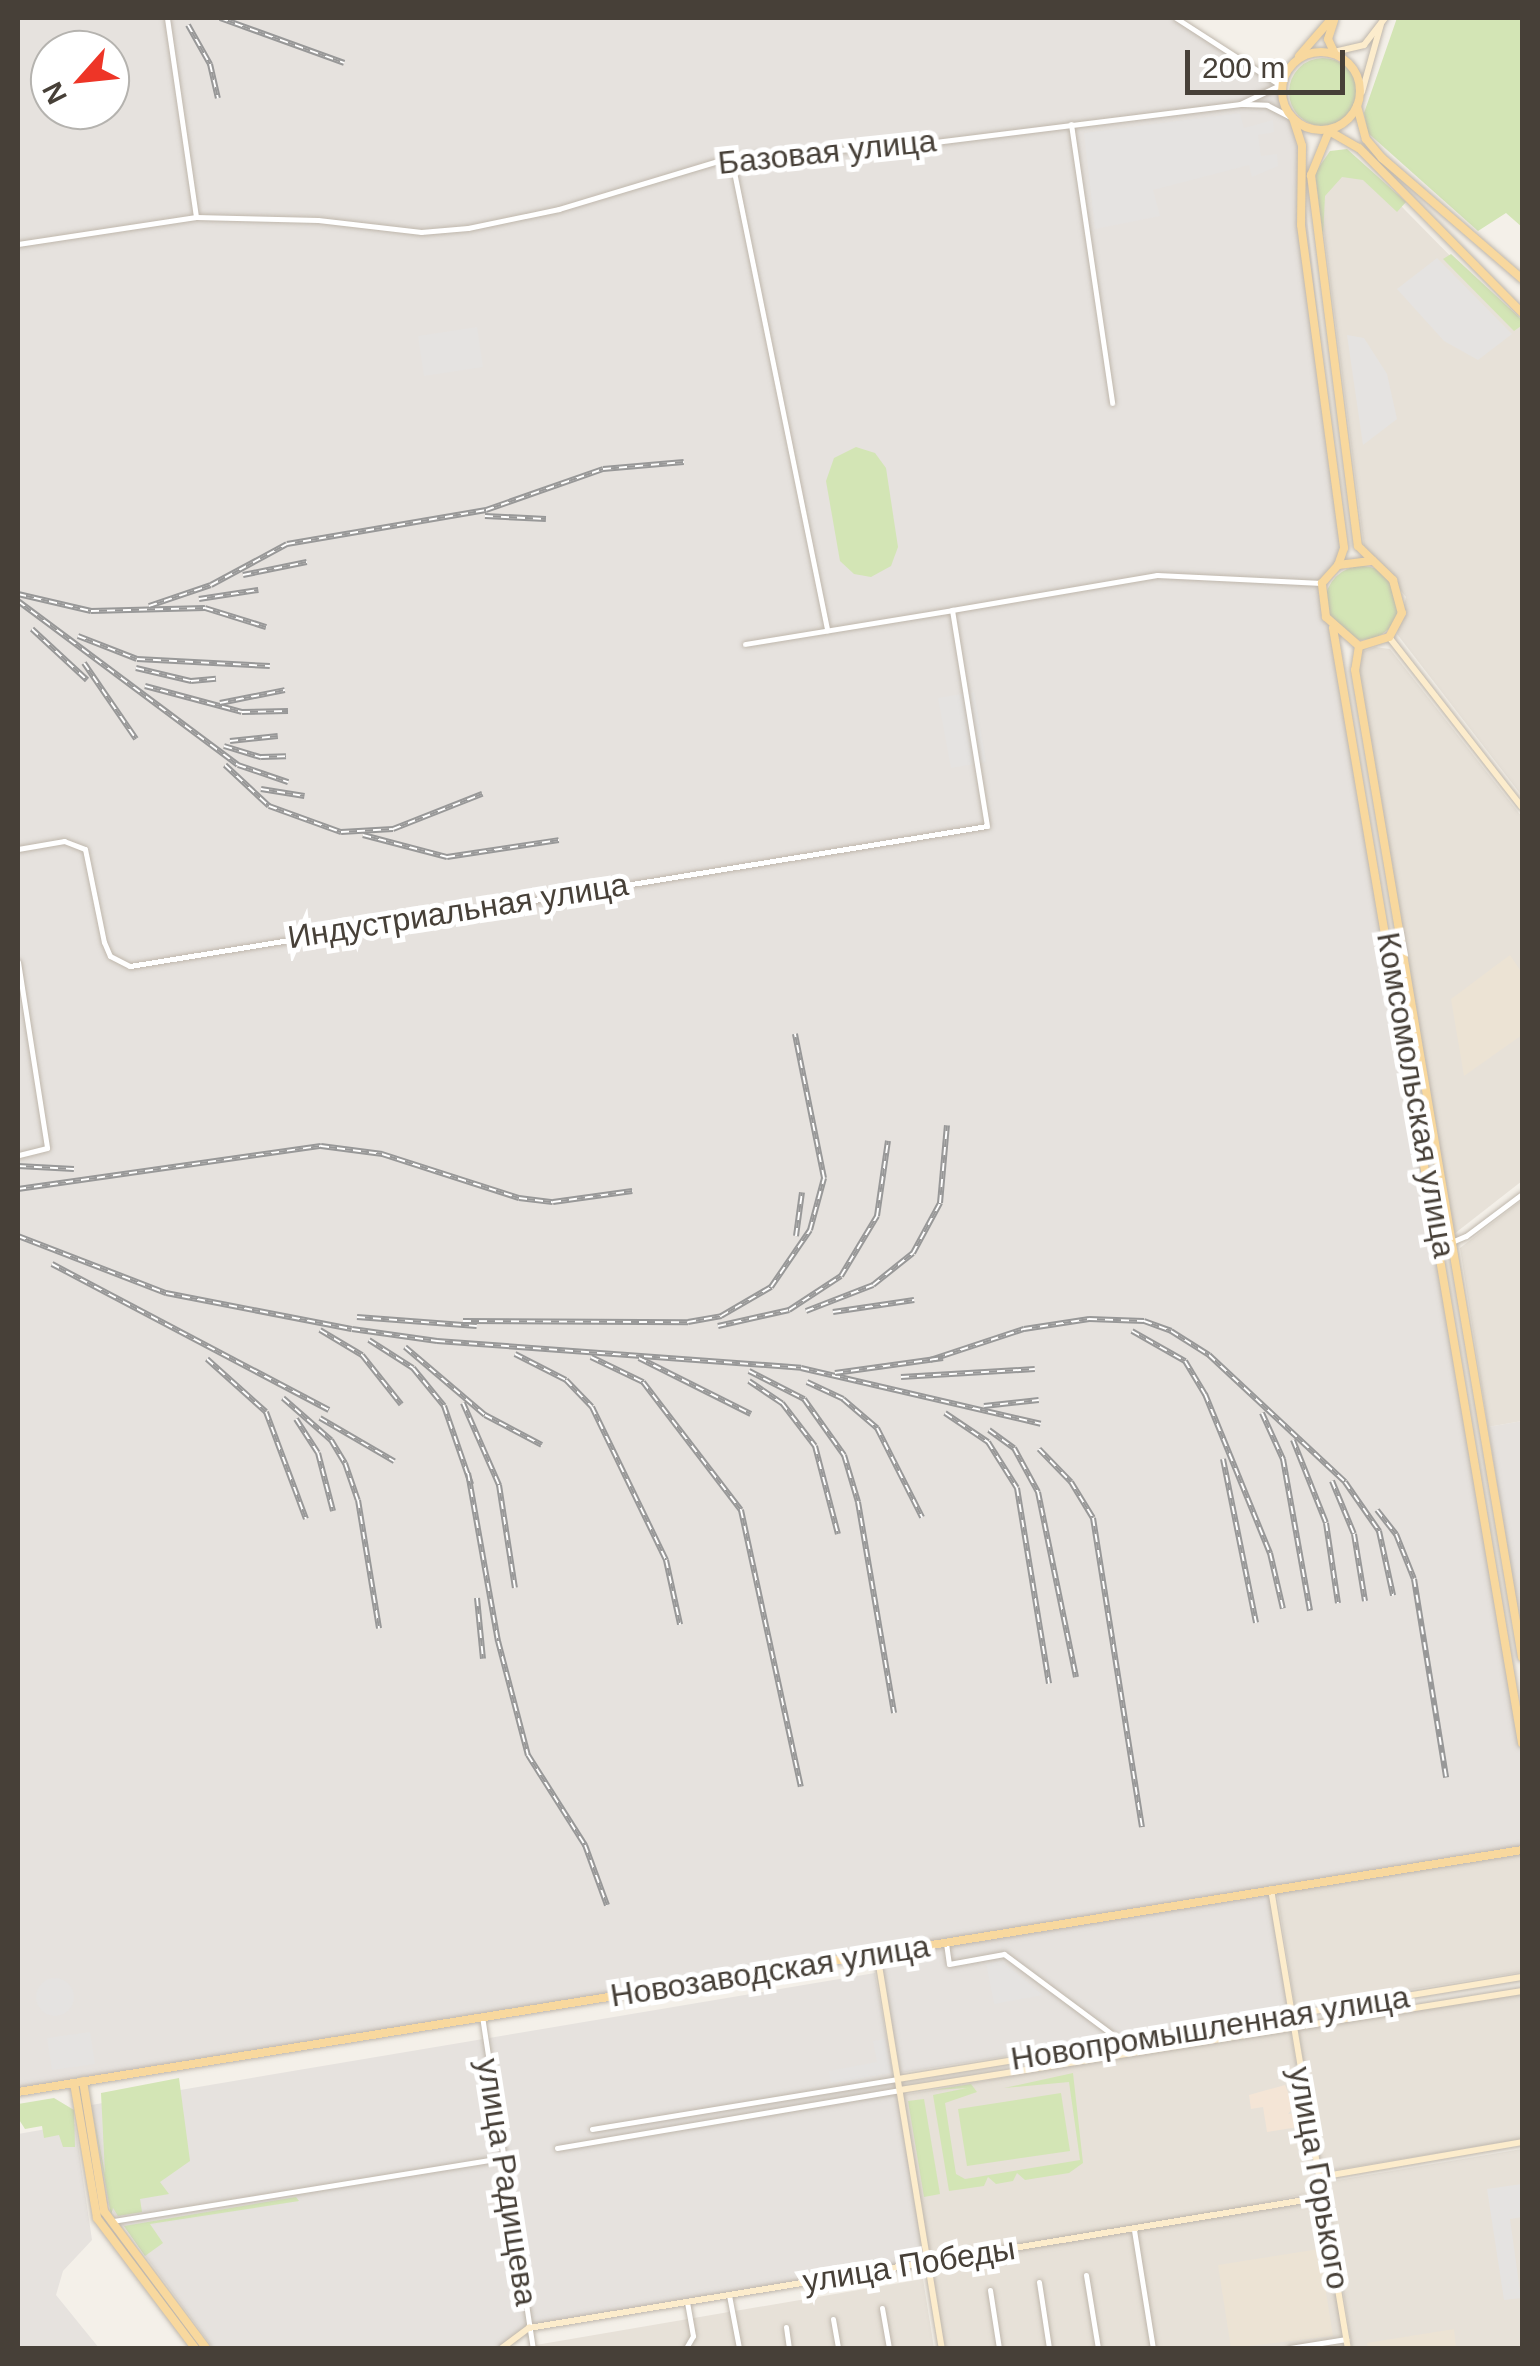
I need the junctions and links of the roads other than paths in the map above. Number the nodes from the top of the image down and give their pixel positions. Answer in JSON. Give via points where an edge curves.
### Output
{"nodes":[{"id":1,"x":166,"y":18,"type":"edge"},
{"id":2,"x":1176,"y":18,"type":"edge"},
{"id":3,"x":1334,"y":18,"type":"edge"},
{"id":4,"x":1383,"y":21,"type":"edge"},
{"id":5,"x":1334,"y":52,"type":"junction"},
{"id":6,"x":1293,"y":63,"type":"junction"},
{"id":7,"x":1280,"y":86,"type":"junction"},
{"id":8,"x":1362,"y":92,"type":"junction"},
{"id":9,"x":1240,"y":104,"type":"junction"},
{"id":10,"x":1357,"y":106,"type":"junction"},
{"id":11,"x":1293,"y":118,"type":"junction"},
{"id":12,"x":1071,"y":124,"type":"junction"},
{"id":13,"x":1329,"y":131,"type":"junction"},
{"id":14,"x":731,"y":158,"type":"junction"},
{"id":15,"x":1313,"y":192,"type":"junction"},
{"id":16,"x":1299,"y":194,"type":"junction"},
{"id":17,"x":196,"y":218,"type":"junction"},
{"id":18,"x":1453,"y":224,"type":"junction"},
{"id":19,"x":1444,"y":234,"type":"junction"},
{"id":20,"x":18,"y":244,"type":"edge"},
{"id":21,"x":1522,"y":280,"type":"edge"},
{"id":22,"x":1522,"y":312,"type":"edge"},
{"id":23,"x":1112,"y":403,"type":"dead end"},
{"id":24,"x":1372,"y":561,"type":"junction"},
{"id":25,"x":1338,"y":566,"type":"junction"},
{"id":26,"x":1322,"y":583,"type":"junction"},
{"id":27,"x":952,"y":610,"type":"junction"},
{"id":28,"x":1333,"y":628,"type":"junction"},
{"id":29,"x":827,"y":630,"type":"junction"},
{"id":30,"x":1389,"y":638,"type":"junction"},
{"id":31,"x":745,"y":644,"type":"dead end"},
{"id":32,"x":1359,"y":646,"type":"junction"},
{"id":33,"x":1522,"y":807,"type":"edge"},
{"id":34,"x":18,"y":849,"type":"edge"},
{"id":35,"x":1390,"y":870,"type":"junction"},
{"id":36,"x":1377,"y":871,"type":"junction"},
{"id":37,"x":18,"y":962,"type":"edge"},
{"id":38,"x":1429,"y":1100,"type":"junction"},
{"id":39,"x":1416,"y":1101,"type":"junction"},
{"id":40,"x":18,"y":1155,"type":"edge"},
{"id":41,"x":1522,"y":1194,"type":"edge"},
{"id":42,"x":1454,"y":1244,"type":"junction"},
{"id":43,"x":1442,"y":1246,"type":"junction"},
{"id":44,"x":1508,"y":1561,"type":"junction"},
{"id":45,"x":1493,"y":1563,"type":"junction"},
{"id":46,"x":1522,"y":1657,"type":"edge"},
{"id":47,"x":1522,"y":1670,"type":"edge"},
{"id":48,"x":1511,"y":1671,"type":"junction"},
{"id":49,"x":1522,"y":1742,"type":"edge"},
{"id":50,"x":1522,"y":1850,"type":"edge"},
{"id":51,"x":1271,"y":1889,"type":"junction"},
{"id":52,"x":946,"y":1943,"type":"junction"},
{"id":53,"x":877,"y":1953,"type":"junction"},
{"id":54,"x":1522,"y":1977,"type":"edge"},
{"id":55,"x":1522,"y":1991,"type":"edge"},
{"id":56,"x":1292,"y":2014,"type":"junction"},
{"id":57,"x":482,"y":2016,"type":"junction"},
{"id":58,"x":1294,"y":2025,"type":"junction"},
{"id":59,"x":1123,"y":2042,"type":"junction"},
{"id":60,"x":898,"y":2079,"type":"junction"},
{"id":61,"x":78,"y":2082,"type":"junction"},
{"id":62,"x":900,"y":2090,"type":"junction"},
{"id":63,"x":18,"y":2092,"type":"edge"},
{"id":64,"x":83,"y":2110,"type":"junction"},
{"id":65,"x":592,"y":2129,"type":"dead end"},
{"id":66,"x":1522,"y":2142,"type":"edge"},
{"id":67,"x":557,"y":2148,"type":"dead end"},
{"id":68,"x":504,"y":2158,"type":"junction"},
{"id":69,"x":1320,"y":2177,"type":"junction"},
{"id":70,"x":1323,"y":2197,"type":"junction"},
{"id":71,"x":110,"y":2222,"type":"junction"},
{"id":72,"x":1134,"y":2230,"type":"junction"},
{"id":73,"x":928,"y":2262,"type":"junction"},
{"id":74,"x":1086,"y":2275,"type":"dead end"},
{"id":75,"x":1039,"y":2282,"type":"dead end"},
{"id":76,"x":990,"y":2290,"type":"dead end"},
{"id":77,"x":730,"y":2295,"type":"junction"},
{"id":78,"x":687,"y":2302,"type":"junction"},
{"id":79,"x":882,"y":2308,"type":"dead end"},
{"id":80,"x":833,"y":2319,"type":"dead end"},
{"id":81,"x":786,"y":2326,"type":"dead end"},
{"id":82,"x":529,"y":2328,"type":"junction"},
{"id":83,"x":191,"y":2336,"type":"junction"},
{"id":84,"x":1347,"y":2344,"type":"edge"},
{"id":85,"x":195,"y":2348,"type":"edge"},
{"id":86,"x":206,"y":2348,"type":"edge"},
{"id":87,"x":502,"y":2348,"type":"edge"},
{"id":88,"x":533,"y":2348,"type":"edge"},
{"id":89,"x":686,"y":2348,"type":"edge"},
{"id":90,"x":739,"y":2348,"type":"edge"},
{"id":91,"x":790,"y":2348,"type":"edge"},
{"id":92,"x":838,"y":2348,"type":"edge"},
{"id":93,"x":890,"y":2348,"type":"edge"},
{"id":94,"x":942,"y":2348,"type":"edge"},
{"id":95,"x":999,"y":2348,"type":"edge"},
{"id":96,"x":1048,"y":2348,"type":"edge"},
{"id":97,"x":1098,"y":2348,"type":"edge"},
{"id":98,"x":1153,"y":2348,"type":"edge"},
{"id":99,"x":1290,"y":2348,"type":"edge"}],
"edges":[{"from":1,"to":17,"type":"street"},
{"from":2,"to":7,"type":"street"},
{"from":3,"to":5,"type":"main road","via":[[1328,39]]},
{"from":3,"to":6,"type":"main road"},
{"from":4,"to":5,"type":"main road","via":[[1356,50]]},
{"from":4,"to":8,"type":"main road"},
{"from":5,"to":6,"type":"main road"},
{"from":5,"to":8,"type":"main road","via":[[1352,66]]},
{"from":6,"to":7,"type":"main road"},
{"from":7,"to":9,"type":"street","name":"Базовая улица"},
{"from":7,"to":11,"type":"main road"},
{"from":8,"to":10,"type":"main road"},
{"from":9,"to":11,"type":"street","via":[[1267,105]]},
{"from":9,"to":12,"type":"street","name":"Базовая улица"},
{"from":10,"to":13,"type":"main road"},
{"from":10,"to":18,"type":"main road","via":[[1374,148]]},
{"from":11,"to":13,"type":"main road"},
{"from":11,"to":16,"type":"main road","via":[[1302,146]]},
{"from":12,"to":14,"type":"street","name":"Базовая улица"},
{"from":12,"to":23,"type":"street"},
{"from":13,"to":15,"type":"main road","via":[[1311,166]]},
{"from":13,"to":19,"type":"main road","via":[[1359,148]]},
{"from":14,"to":17,"type":"street","name":"Базовая улица","via":[[468,228],[421,232],[318,220]]},
{"from":14,"to":29,"type":"street"},
{"from":15,"to":16,"type":"main road"},
{"from":15,"to":24,"type":"main road","via":[[1358,546]]},
{"from":16,"to":25,"type":"main road","via":[[1344,548]]},
{"from":17,"to":20,"type":"street","name":"Базовая улица"},
{"from":18,"to":19,"type":"main road","via":[[1444,225]]},
{"from":18,"to":21,"type":"main road"},
{"from":19,"to":22,"type":"main road"},
{"from":24,"to":25,"type":"main road"},
{"from":24,"to":30,"type":"main road","via":[[1401,595],[1402,613]]},
{"from":25,"to":26,"type":"main road"},
{"from":26,"to":27,"type":"street","via":[[1157,575]]},
{"from":26,"to":28,"type":"main road","via":[[1322,608]]},
{"from":27,"to":29,"type":"street"},
{"from":27,"to":34,"type":"street","name":"Индустриальная улица","via":[[987,826],[130,966],[110,956],[104,942],[85,849],[64,842]]},
{"from":28,"to":32,"type":"main road"},
{"from":28,"to":36,"type":"main road","name":"Комсомольская улица"},
{"from":29,"to":31,"type":"street"},
{"from":30,"to":32,"type":"main road"},
{"from":30,"to":33,"type":"main road"},
{"from":32,"to":35,"type":"main road","name":"Комсомольская улица","via":[[1355,670]]},
{"from":35,"to":36,"type":"main road"},
{"from":35,"to":38,"type":"main road","name":"Комсомольская улица"},
{"from":36,"to":39,"type":"main road","name":"Комсомольская улица"},
{"from":37,"to":40,"type":"street","via":[[47,1148]]},
{"from":38,"to":39,"type":"main road"},
{"from":38,"to":42,"type":"main road","name":"Комсомольская улица"},
{"from":39,"to":43,"type":"main road","name":"Комсомольская улица"},
{"from":41,"to":42,"type":"street"},
{"from":42,"to":43,"type":"street"},
{"from":42,"to":44,"type":"main road","name":"Комсомольская улица"},
{"from":43,"to":45,"type":"main road","name":"Комсомольская улица"},
{"from":44,"to":45,"type":"main road"},
{"from":44,"to":46,"type":"main road","name":"Комсомольская улица"},
{"from":45,"to":48,"type":"main road","name":"Комсомольская улица"},
{"from":47,"to":48,"type":"main road"},
{"from":48,"to":49,"type":"main road","name":"Комсомольская улица"},
{"from":50,"to":51,"type":"main road","name":"Новозаводская улица"},
{"from":51,"to":52,"type":"main road","name":"Новозаводская улица"},
{"from":51,"to":56,"type":"main road","name":"улица Горького"},
{"from":52,"to":53,"type":"main road","name":"Новозаводская улица"},
{"from":52,"to":59,"type":"street","via":[[949,1964],[1004,1954]]},
{"from":53,"to":57,"type":"main road","name":"Новозаводская улица"},
{"from":53,"to":60,"type":"main road"},
{"from":54,"to":56,"type":"main road","name":"Новопромышленная улица"},
{"from":55,"to":58,"type":"main road","name":"Новопромышленная улица"},
{"from":56,"to":58,"type":"main road","name":"улица Горького"},
{"from":56,"to":59,"type":"main road","name":"Новопромышленная улица"},
{"from":57,"to":61,"type":"main road","name":"Новозаводская улица"},
{"from":57,"to":68,"type":"street","name":"улица Радищева"},
{"from":58,"to":62,"type":"main road","name":"Новопромышленная улица"},
{"from":58,"to":69,"type":"main road","name":"улица Горького"},
{"from":59,"to":60,"type":"main road","name":"Новопромышленная улица"},
{"from":60,"to":62,"type":"main road"},
{"from":60,"to":65,"type":"street"},
{"from":61,"to":63,"type":"main road","name":"Новозаводская улица"},
{"from":61,"to":64,"type":"main road"},
{"from":62,"to":67,"type":"street"},
{"from":62,"to":73,"type":"main road"},
{"from":64,"to":71,"type":"main road"},
{"from":64,"to":83,"type":"main road","via":[[97,2218]]},
{"from":66,"to":69,"type":"main road"},
{"from":68,"to":71,"type":"street"},
{"from":68,"to":82,"type":"street","name":"улица Радищева"},
{"from":69,"to":70,"type":"main road","name":"улица Горького"},
{"from":70,"to":72,"type":"main road","name":"улица Победы"},
{"from":70,"to":84,"type":"main road","name":"улица Горького"},
{"from":71,"to":83,"type":"main road"},
{"from":72,"to":73,"type":"main road","name":"улица Победы"},
{"from":72,"to":98,"type":"street"},
{"from":73,"to":77,"type":"main road","name":"улица Победы"},
{"from":73,"to":94,"type":"main road"},
{"from":74,"to":97,"type":"street"},
{"from":75,"to":96,"type":"street"},
{"from":76,"to":95,"type":"street"},
{"from":77,"to":78,"type":"main road","name":"улица Победы"},
{"from":77,"to":90,"type":"street"},
{"from":78,"to":82,"type":"main road","name":"улица Победы"},
{"from":78,"to":89,"type":"street","via":[[693,2336]]},
{"from":79,"to":93,"type":"street"},
{"from":80,"to":92,"type":"street"},
{"from":81,"to":91,"type":"street"},
{"from":82,"to":87,"type":"main road","name":"улица Победы"},
{"from":82,"to":88,"type":"street","name":"улица Радищева"},
{"from":83,"to":85,"type":"main road"},
{"from":83,"to":86,"type":"main road"},
{"from":84,"to":99,"type":"street"}]}
